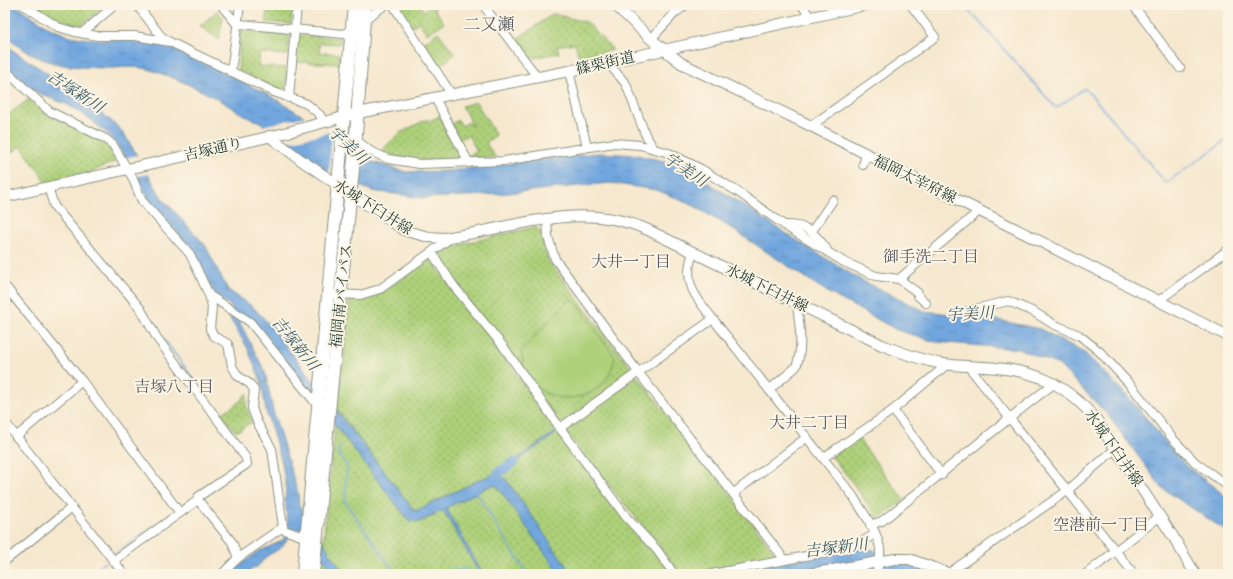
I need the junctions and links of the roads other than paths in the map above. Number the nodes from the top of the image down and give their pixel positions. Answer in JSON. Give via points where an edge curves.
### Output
{"nodes":[{"id":1,"x":23,"y":5,"type":"edge"},
{"id":2,"x":115,"y":5,"type":"edge"},
{"id":3,"x":137,"y":5,"type":"edge"},
{"id":4,"x":222,"y":5,"type":"edge"},
{"id":5,"x":240,"y":5,"type":"edge"},
{"id":6,"x":297,"y":5,"type":"edge"},
{"id":7,"x":354,"y":5,"type":"edge"},
{"id":8,"x":365,"y":5,"type":"edge"},
{"id":9,"x":385,"y":5,"type":"edge"},
{"id":10,"x":393,"y":5,"type":"edge"},
{"id":11,"x":483,"y":5,"type":"edge"},
{"id":12,"x":615,"y":5,"type":"edge"},
{"id":13,"x":686,"y":5,"type":"edge"},
{"id":14,"x":802,"y":5,"type":"edge"},
{"id":15,"x":866,"y":5,"type":"edge"},
{"id":16,"x":911,"y":5,"type":"edge"},
{"id":17,"x":1132,"y":5,"type":"edge"},
{"id":18,"x":810,"y":17,"type":"junction"},
{"id":19,"x":364,"y":20,"type":"junction"},
{"id":20,"x":238,"y":23,"type":"junction"},
{"id":21,"x":295,"y":29,"type":"junction"},
{"id":22,"x":352,"y":29,"type":"junction"},
{"id":23,"x":82,"y":33,"type":"junction"},
{"id":24,"x":650,"y":39,"type":"junction"},
{"id":25,"x":170,"y":42,"type":"junction"},
{"id":26,"x":689,"y":44,"type":"junction"},
{"id":27,"x":664,"y":50,"type":"junction"},
{"id":28,"x":608,"y":63,"type":"junction"},
{"id":29,"x":690,"y":68,"type":"junction"},
{"id":30,"x":1180,"y":68,"type":"dead end"},
{"id":31,"x":5,"y":70,"type":"edge"},
{"id":32,"x":569,"y":71,"type":"junction"},
{"id":33,"x":231,"y":72,"type":"junction"},
{"id":34,"x":538,"y":78,"type":"junction"},
{"id":35,"x":452,"y":94,"type":"junction"},
{"id":36,"x":289,"y":98,"type":"junction"},
{"id":37,"x":435,"y":98,"type":"junction"},
{"id":38,"x":358,"y":113,"type":"junction"},
{"id":39,"x":344,"y":117,"type":"junction"},
{"id":40,"x":324,"y":122,"type":"junction"},
{"id":41,"x":811,"y":126,"type":"junction"},
{"id":42,"x":273,"y":136,"type":"junction"},
{"id":43,"x":355,"y":144,"type":"junction"},
{"id":44,"x":587,"y":147,"type":"junction"},
{"id":45,"x":654,"y":149,"type":"junction"},
{"id":46,"x":866,"y":154,"type":"junction"},
{"id":47,"x":469,"y":163,"type":"junction"},
{"id":48,"x":863,"y":165,"type":"dead end"},
{"id":49,"x":127,"y":169,"type":"junction"},
{"id":50,"x":338,"y":183,"type":"junction"},
{"id":51,"x":48,"y":187,"type":"junction"},
{"id":52,"x":351,"y":190,"type":"junction"},
{"id":53,"x":5,"y":197,"type":"edge"},
{"id":54,"x":833,"y":200,"type":"dead end"},
{"id":55,"x":979,"y":211,"type":"junction"},
{"id":56,"x":547,"y":218,"type":"junction"},
{"id":57,"x":785,"y":225,"type":"junction"},
{"id":58,"x":812,"y":231,"type":"junction"},
{"id":59,"x":453,"y":237,"type":"junction"},
{"id":60,"x":1228,"y":250,"type":"edge"},
{"id":61,"x":432,"y":253,"type":"junction"},
{"id":62,"x":693,"y":253,"type":"junction"},
{"id":63,"x":830,"y":254,"type":"junction"},
{"id":64,"x":899,"y":279,"type":"junction"},
{"id":65,"x":5,"y":286,"type":"edge"},
{"id":66,"x":335,"y":294,"type":"junction"},
{"id":67,"x":209,"y":295,"type":"junction"},
{"id":68,"x":1158,"y":301,"type":"junction"},
{"id":69,"x":797,"y":303,"type":"junction"},
{"id":70,"x":926,"y":303,"type":"dead end"},
{"id":71,"x":967,"y":310,"type":"dead end"},
{"id":72,"x":713,"y":319,"type":"junction"},
{"id":73,"x":1228,"y":336,"type":"edge"},
{"id":74,"x":944,"y":364,"type":"junction"},
{"id":75,"x":968,"y":366,"type":"junction"},
{"id":76,"x":638,"y":372,"type":"junction"},
{"id":77,"x":82,"y":381,"type":"junction"},
{"id":78,"x":1055,"y":383,"type":"junction"},
{"id":79,"x":769,"y":390,"type":"junction"},
{"id":80,"x":316,"y":405,"type":"junction"},
{"id":81,"x":894,"y":410,"type":"junction"},
{"id":82,"x":1008,"y":418,"type":"junction"},
{"id":83,"x":5,"y":422,"type":"edge"},
{"id":84,"x":560,"y":428,"type":"junction"},
{"id":85,"x":11,"y":436,"type":"edge"},
{"id":86,"x":807,"y":437,"type":"junction"},
{"id":87,"x":1116,"y":448,"type":"junction"},
{"id":88,"x":823,"y":458,"type":"junction"},
{"id":89,"x":942,"y":475,"type":"junction"},
{"id":90,"x":1228,"y":486,"type":"edge"},
{"id":91,"x":1066,"y":491,"type":"junction"},
{"id":92,"x":734,"y":493,"type":"junction"},
{"id":93,"x":198,"y":500,"type":"junction"},
{"id":94,"x":71,"y":508,"type":"junction"},
{"id":95,"x":180,"y":513,"type":"junction"},
{"id":96,"x":1160,"y":516,"type":"junction"},
{"id":97,"x":870,"y":525,"type":"junction"},
{"id":98,"x":282,"y":527,"type":"junction"},
{"id":99,"x":875,"y":534,"type":"junction"},
{"id":100,"x":307,"y":538,"type":"junction"},
{"id":101,"x":1116,"y":552,"type":"junction"},
{"id":102,"x":238,"y":558,"type":"junction"},
{"id":103,"x":785,"y":560,"type":"junction"},
{"id":104,"x":5,"y":561,"type":"edge"},
{"id":105,"x":113,"y":561,"type":"junction"},
{"id":106,"x":878,"y":567,"type":"edge"},
{"id":107,"x":124,"y":574,"type":"edge"},
{"id":108,"x":222,"y":574,"type":"edge"},
{"id":109,"x":303,"y":574,"type":"edge"},
{"id":110,"x":313,"y":574,"type":"edge"},
{"id":111,"x":674,"y":574,"type":"edge"},
{"id":112,"x":712,"y":574,"type":"edge"},
{"id":113,"x":810,"y":574,"type":"edge"},
{"id":114,"x":951,"y":574,"type":"edge"},
{"id":115,"x":1086,"y":574,"type":"edge"},
{"id":116,"x":1134,"y":574,"type":"edge"},
{"id":117,"x":1195,"y":574,"type":"edge"}],
"edges":[{"from":1,"to":23,"type":"street","via":[[58,27]]},
{"from":2,"to":23,"type":"street"},
{"from":3,"to":25,"type":"street","via":[[161,36]]},
{"from":4,"to":20,"type":"street"},
{"from":5,"to":20,"type":"street"},
{"from":6,"to":21,"type":"street"},
{"from":7,"to":22,"type":"highway","name":"福岡南バイパス"},
{"from":8,"to":19,"type":"highway","name":"福岡南バイパス"},
{"from":9,"to":19,"type":"street"},
{"from":10,"to":35,"type":"street"},
{"from":11,"to":34,"type":"street"},
{"from":12,"to":24,"type":"main road","name":"福岡太宰府線"},
{"from":13,"to":24,"type":"street","via":[[675,12]]},
{"from":14,"to":18,"type":"street"},
{"from":15,"to":18,"type":"main road","name":"篠栗街道"},
{"from":16,"to":41,"type":"street","via":[[935,37]]},
{"from":17,"to":30,"type":"street"},
{"from":18,"to":26,"type":"main road","name":"篠栗街道"},
{"from":19,"to":22,"type":"street"},
{"from":19,"to":38,"type":"highway","name":"福岡南バイパス"},
{"from":20,"to":21,"type":"street"},
{"from":20,"to":33,"type":"street"},
{"from":21,"to":22,"type":"street","via":[[344,34]]},
{"from":21,"to":36,"type":"street"},
{"from":22,"to":39,"type":"highway","name":"福岡南バイパス"},
{"from":23,"to":25,"type":"street","via":[[96,36],[135,36]]},
{"from":24,"to":27,"type":"main road","name":"福岡太宰府線"},
{"from":25,"to":33,"type":"street"},
{"from":26,"to":27,"type":"main road","name":"篠栗街道"},
{"from":26,"to":29,"type":"main road","via":[[685,58]]},
{"from":27,"to":28,"type":"main road","name":"篠栗街道"},
{"from":27,"to":29,"type":"main road","name":"福岡太宰府線"},
{"from":28,"to":32,"type":"main road","name":"篠栗街道"},
{"from":28,"to":45,"type":"street","via":[[626,84]]},
{"from":29,"to":41,"type":"main road","name":"福岡太宰府線"},
{"from":31,"to":49,"type":"street","via":[[49,111],[106,139],[113,145]]},
{"from":32,"to":34,"type":"main road","name":"篠栗街道"},
{"from":32,"to":44,"type":"street"},
{"from":33,"to":36,"type":"street"},
{"from":34,"to":35,"type":"main road","name":"篠栗街道"},
{"from":35,"to":37,"type":"main road","name":"篠栗街道"},
{"from":36,"to":40,"type":"street","via":[[307,104],[320,114]]},
{"from":37,"to":38,"type":"main road","name":"篠栗街道"},
{"from":37,"to":47,"type":"street"},
{"from":38,"to":39,"type":"main road","name":"篠栗街道"},
{"from":38,"to":43,"type":"highway","name":"福岡南バイパス"},
{"from":39,"to":40,"type":"main road"},
{"from":39,"to":50,"type":"highway","name":"福岡南バイパス"},
{"from":40,"to":42,"type":"main road","name":"吉塚通り"},
{"from":41,"to":46,"type":"main road","name":"福岡太宰府線"},
{"from":42,"to":49,"type":"main road","name":"吉塚通り"},
{"from":42,"to":50,"type":"main road","name":"水城下臼井線","via":[[301,160]]},
{"from":43,"to":47,"type":"street","via":[[388,159],[420,164]]},
{"from":43,"to":52,"type":"highway","name":"福岡南バイパス"},
{"from":44,"to":45,"type":"street","via":[[614,143]]},
{"from":44,"to":47,"type":"street","via":[[504,161]]},
{"from":45,"to":57,"type":"street","via":[[669,153],[701,169]]},
{"from":46,"to":48,"type":"street"},
{"from":46,"to":55,"type":"main road","name":"福岡太宰府線"},
{"from":49,"to":51,"type":"main road"},
{"from":49,"to":67,"type":"street","via":[[142,201],[190,254]]},
{"from":50,"to":52,"type":"main road","name":"水城下臼井線"},
{"from":50,"to":66,"type":"highway","name":"福岡南バイパス","via":[[332,244]]},
{"from":51,"to":53,"type":"main road"},
{"from":51,"to":93,"type":"street","via":[[54,206],[140,308],[157,338],[246,458],[247,464],[198,497]]},
{"from":52,"to":59,"type":"main road","name":"水城下臼井線","via":[[406,231],[429,237]]},
{"from":52,"to":66,"type":"highway","name":"福岡南バイパス"},
{"from":54,"to":58,"type":"street"},
{"from":55,"to":64,"type":"street"},
{"from":55,"to":68,"type":"main road","name":"福岡太宰府線"},
{"from":56,"to":59,"type":"main road","name":"水城下臼井線"},
{"from":56,"to":62,"type":"main road","name":"水城下臼井線","via":[[588,216],[615,219],[638,226]]},
{"from":56,"to":76,"type":"street","via":[[548,237],[555,259]]},
{"from":57,"to":58,"type":"street"},
{"from":57,"to":63,"type":"street"},
{"from":58,"to":63,"type":"street"},
{"from":59,"to":61,"type":"street"},
{"from":60,"to":68,"type":"street"},
{"from":61,"to":66,"type":"street","via":[[380,289],[360,295]]},
{"from":61,"to":84,"type":"street","via":[[453,285],[503,346]]},
{"from":62,"to":69,"type":"main road","name":"水城下臼井線"},
{"from":62,"to":72,"type":"street","via":[[689,268],[691,289]]},
{"from":63,"to":64,"type":"street","via":[[857,270]]},
{"from":64,"to":70,"type":"street","via":[[918,293]]},
{"from":65,"to":77,"type":"street"},
{"from":66,"to":80,"type":"highway","name":"福岡南バイパス"},
{"from":66,"to":110,"type":"highway","name":"福岡南バイパス","via":[[330,397]]},
{"from":67,"to":80,"type":"street","via":[[250,322]]},
{"from":67,"to":98,"type":"street","via":[[212,307],[210,329],[214,336],[228,344],[232,366],[238,376],[254,390],[252,408],[272,449]]},
{"from":68,"to":73,"type":"main road","name":"福岡太宰府線"},
{"from":69,"to":74,"type":"main road","name":"水城下臼井線","via":[[882,345]]},
{"from":69,"to":79,"type":"street","via":[[801,352],[798,362],[796,367]]},
{"from":71,"to":90,"type":"street","via":[[1008,301],[1079,336],[1099,351],[1196,463]]},
{"from":72,"to":76,"type":"street"},
{"from":72,"to":79,"type":"street"},
{"from":74,"to":75,"type":"main road","name":"水城下臼井線"},
{"from":74,"to":81,"type":"street","via":[[943,368]]},
{"from":75,"to":78,"type":"main road","name":"水城下臼井線","via":[[1032,373]]},
{"from":75,"to":82,"type":"street"},
{"from":76,"to":84,"type":"street"},
{"from":76,"to":92,"type":"street"},
{"from":77,"to":85,"type":"street"},
{"from":77,"to":95,"type":"street"},
{"from":78,"to":82,"type":"street"},
{"from":78,"to":87,"type":"main road","name":"水城下臼井線","via":[[1083,405]]},
{"from":79,"to":86,"type":"street"},
{"from":80,"to":100,"type":"highway","name":"福岡南バイパス"},
{"from":81,"to":88,"type":"street"},
{"from":81,"to":89,"type":"street"},
{"from":82,"to":89,"type":"street"},
{"from":82,"to":91,"type":"street"},
{"from":83,"to":85,"type":"street"},
{"from":84,"to":111,"type":"street","via":[[627,518],[657,550]]},
{"from":85,"to":94,"type":"street"},
{"from":86,"to":88,"type":"street"},
{"from":86,"to":92,"type":"street"},
{"from":87,"to":91,"type":"street"},
{"from":87,"to":96,"type":"main road","name":"水城下臼井線"},
{"from":88,"to":97,"type":"street","via":[[850,490]]},
{"from":89,"to":97,"type":"street","via":[[882,521]]},
{"from":91,"to":101,"type":"street"},
{"from":91,"to":114,"type":"street","via":[[953,570]]},
{"from":92,"to":103,"type":"street"},
{"from":93,"to":95,"type":"street"},
{"from":93,"to":102,"type":"street","via":[[232,542]]},
{"from":94,"to":104,"type":"street"},
{"from":94,"to":105,"type":"street"},
{"from":95,"to":105,"type":"street"},
{"from":96,"to":101,"type":"street"},
{"from":96,"to":117,"type":"main road","name":"水城下臼井線"},
{"from":97,"to":99,"type":"street"},
{"from":98,"to":100,"type":"street"},
{"from":98,"to":102,"type":"street"},
{"from":99,"to":103,"type":"street","via":[[853,547]]},
{"from":99,"to":106,"type":"street","via":[[880,548]]},
{"from":100,"to":109,"type":"highway","name":"福岡南バイパス"},
{"from":101,"to":115,"type":"street"},
{"from":101,"to":116,"type":"street"},
{"from":102,"to":108,"type":"street"},
{"from":103,"to":112,"type":"street"},
{"from":105,"to":107,"type":"street"},
{"from":106,"to":113,"type":"main road","via":[[865,564]]},
{"from":106,"to":114,"type":"main road","via":[[895,559],[909,559]]}]}
